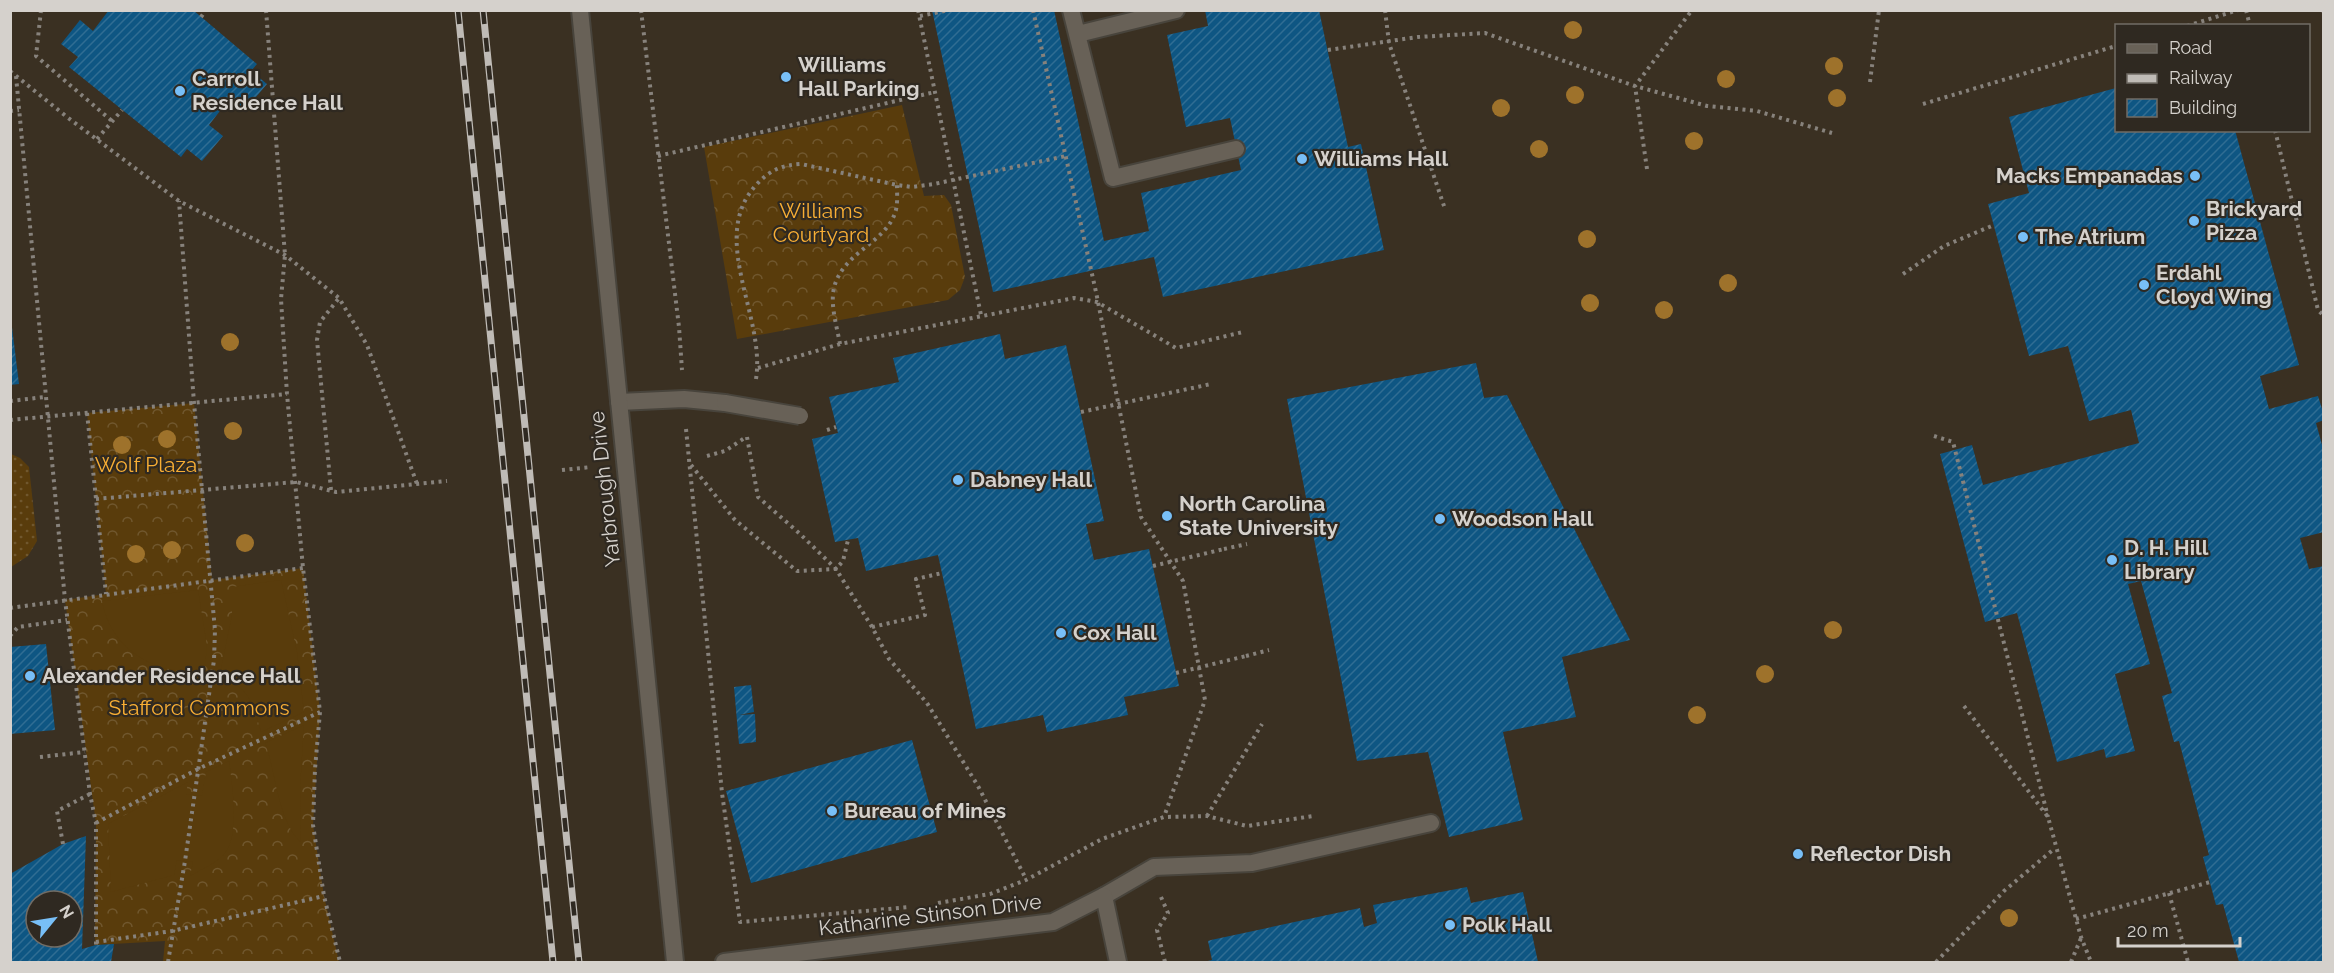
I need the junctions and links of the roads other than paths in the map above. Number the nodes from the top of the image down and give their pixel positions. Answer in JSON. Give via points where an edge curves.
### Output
{"nodes":[{"id":1,"x":580,"y":10,"type":"edge"},
{"id":2,"x":1071,"y":10,"type":"edge"},
{"id":3,"x":1176,"y":10,"type":"edge"},
{"id":4,"x":1078,"y":34,"type":"junction"},
{"id":5,"x":1236,"y":148,"type":"dead end"},
{"id":6,"x":619,"y":402,"type":"junction"},
{"id":7,"x":800,"y":416,"type":"dead end"},
{"id":8,"x":1431,"y":823,"type":"dead end"},
{"id":9,"x":1104,"y":896,"type":"junction"},
{"id":10,"x":675,"y":963,"type":"edge"},
{"id":11,"x":724,"y":963,"type":"edge"},
{"id":12,"x":1118,"y":963,"type":"edge"}],
"edges":[{"from":1,"to":6,"type":"street","name":"Yarbrough Drive"},
{"from":2,"to":4,"type":"street"},
{"from":3,"to":4,"type":"street"},
{"from":4,"to":5,"type":"street","via":[[1113,178]]},
{"from":6,"to":7,"type":"street","bridge":true,"via":[[684,399]]},
{"from":6,"to":10,"type":"street","name":"Yarbrough Drive"},
{"from":8,"to":9,"type":"street","name":"Katharine Stinson Drive","via":[[1252,863],[1154,867]]},
{"from":9,"to":11,"type":"street","name":"Katharine Stinson Drive","via":[[1053,922]]},
{"from":9,"to":12,"type":"street"}]}
